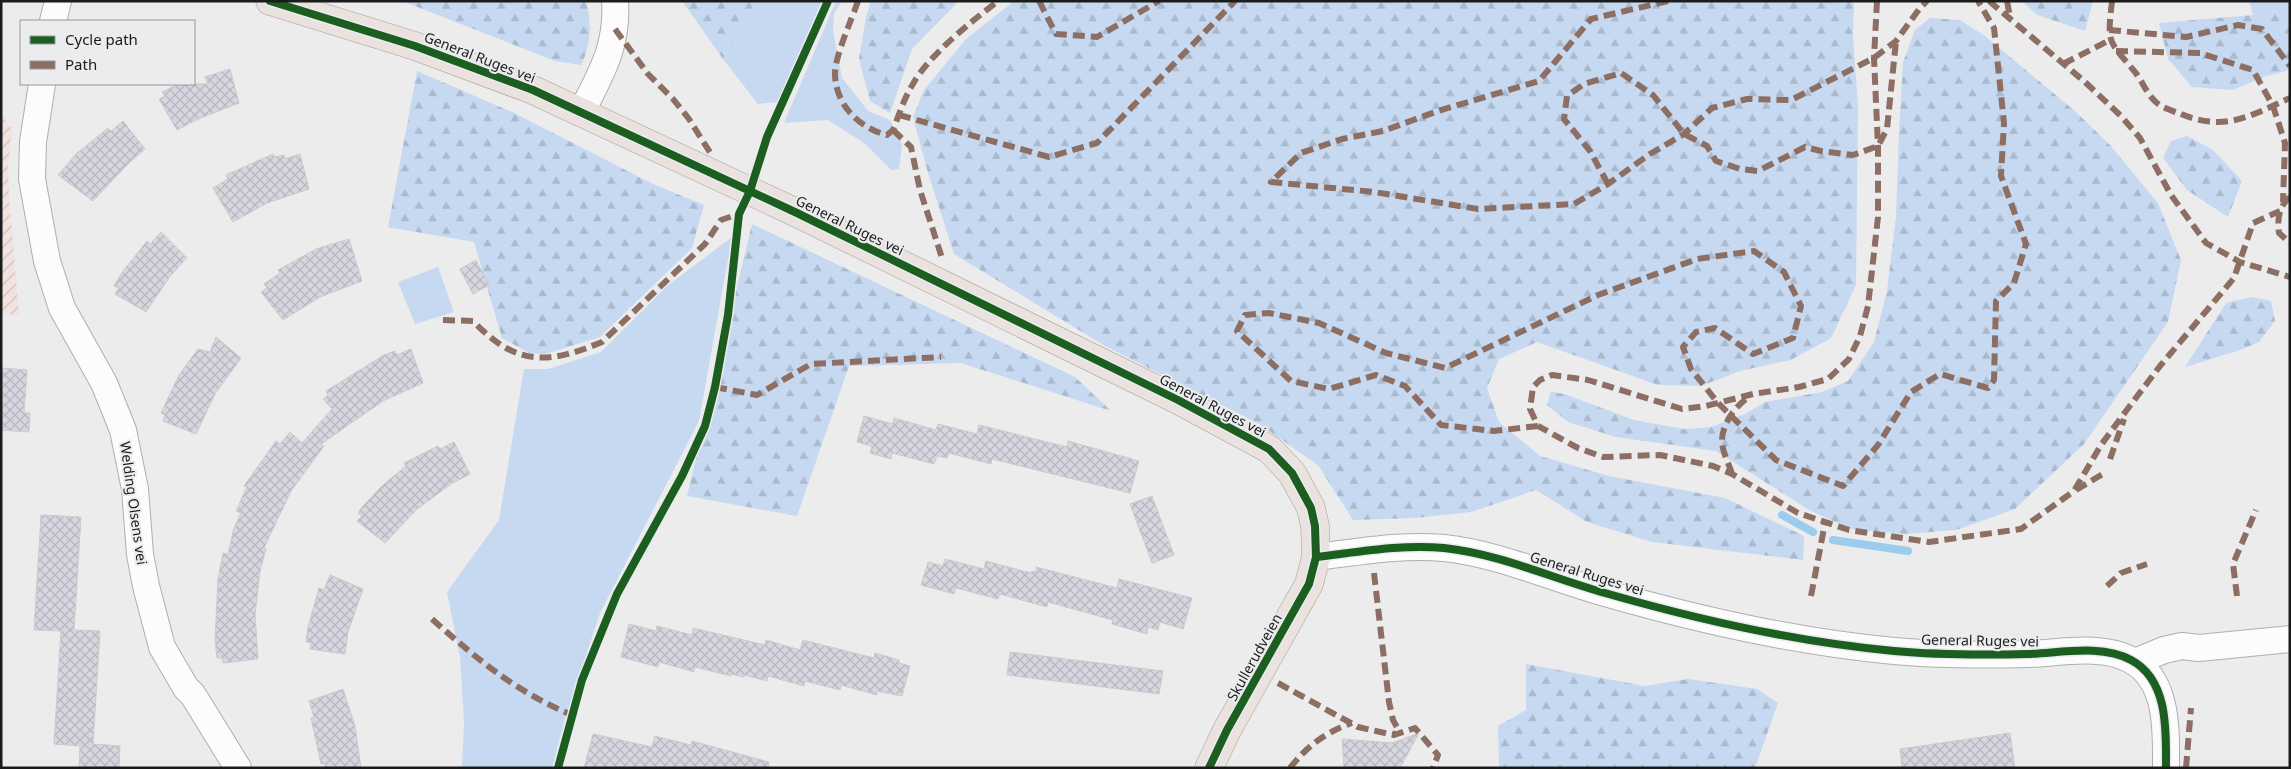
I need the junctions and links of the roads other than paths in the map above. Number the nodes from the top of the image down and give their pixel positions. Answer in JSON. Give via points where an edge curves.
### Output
{"nodes":[{"id":1,"x":58,"y":1,"type":"edge"},
{"id":2,"x":270,"y":1,"type":"edge"},
{"id":3,"x":614,"y":1,"type":"edge"},
{"id":4,"x":53,"y":20,"type":"edge"},
{"id":5,"x":42,"y":85,"type":"edge"},
{"id":6,"x":582,"y":113,"type":"junction"},
{"id":7,"x":1316,"y":557,"type":"junction"},
{"id":8,"x":2290,"y":638,"type":"edge"},
{"id":9,"x":2135,"y":662,"type":"junction"},
{"id":10,"x":238,"y":768,"type":"edge"},
{"id":11,"x":1209,"y":768,"type":"edge"},
{"id":12,"x":2166,"y":768,"type":"edge"}],
"edges":[{"from":1,"to":4,"type":"street"},
{"from":2,"to":6,"type":"main road","name":"General Ruges vei","via":[[476,67]]},
{"from":3,"to":6,"type":"street","via":[[614,29],[605,68]]},
{"from":5,"to":10,"type":"street","name":"Welding Olsens vei","via":[[33,142],[32,179],[47,261],[62,308],[104,383],[123,430],[135,489],[140,554],[162,647]]},
{"from":6,"to":7,"type":"main road","name":"General Ruges vei","via":[[797,213],[1263,445],[1282,460],[1311,508]]},
{"from":7,"to":9,"type":"street","name":"General Ruges vei","via":[[1414,547],[1467,551],[1663,609],[1787,636],[1927,653],[2107,652]]},
{"from":7,"to":11,"type":"main road","name":"Skullerudveien","via":[[1309,584]]},
{"from":8,"to":9,"type":"street","via":[[2199,648],[2182,646]]},
{"from":9,"to":12,"type":"street","via":[[2145,670],[2161,702],[2166,728]]}]}
